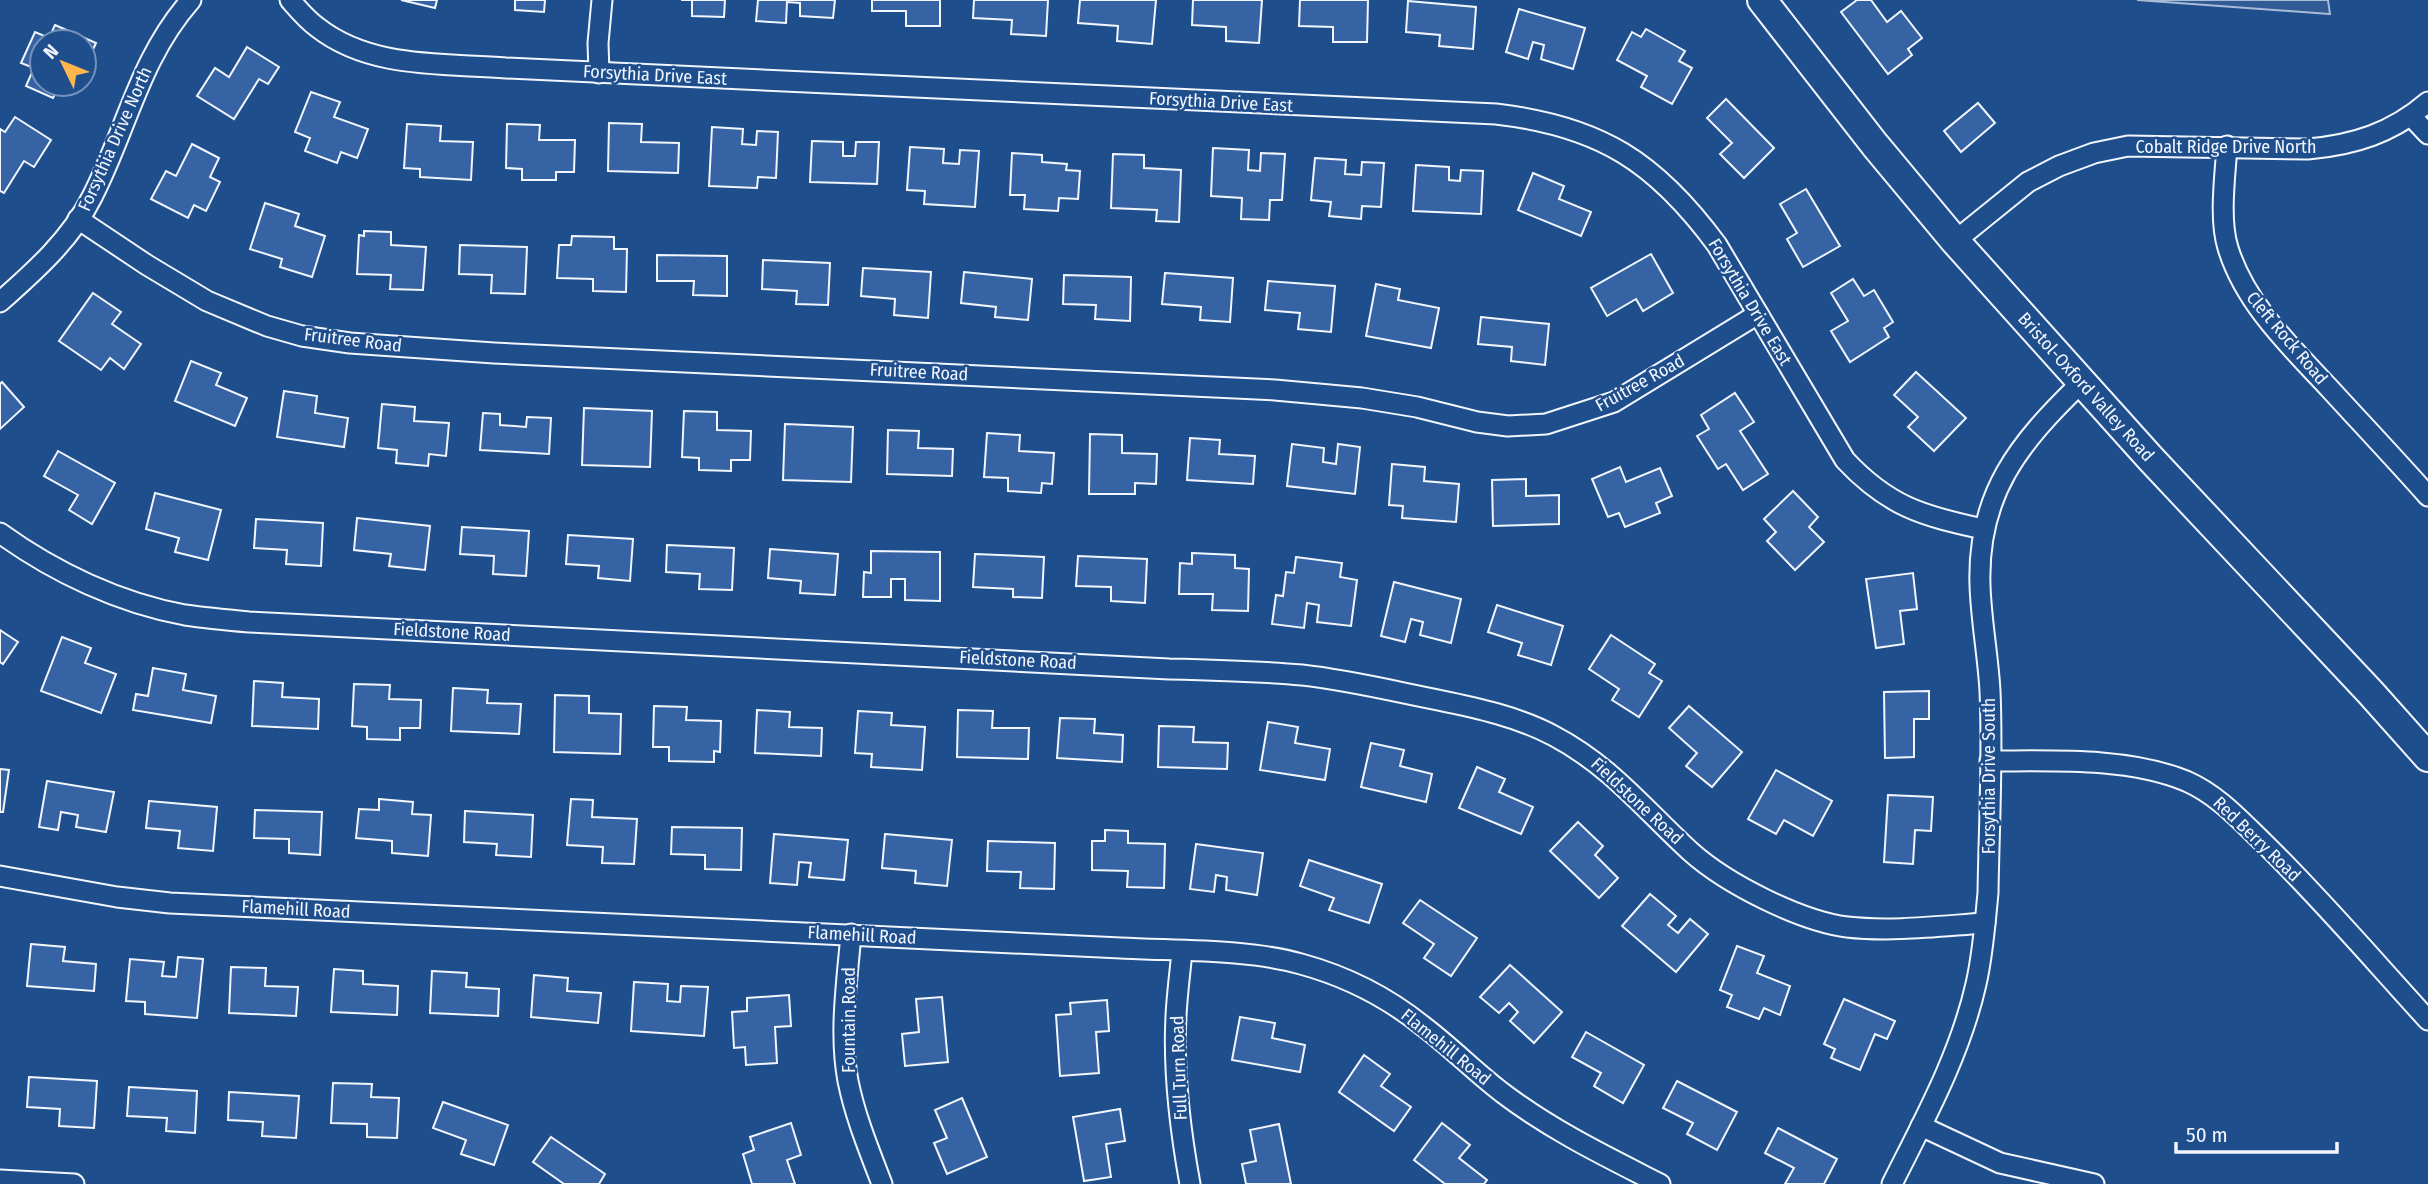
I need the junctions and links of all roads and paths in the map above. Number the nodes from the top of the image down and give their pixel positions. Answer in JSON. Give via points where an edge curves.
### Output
{"nodes":[{"id":1,"x":191,"y":0,"type":"edge"},
{"id":2,"x":289,"y":0,"type":"edge"},
{"id":3,"x":602,"y":0,"type":"edge"},
{"id":4,"x":1762,"y":0,"type":"edge"},
{"id":5,"x":599,"y":73,"type":"junction"},
{"id":6,"x":2428,"y":102,"type":"edge"},
{"id":7,"x":2411,"y":116,"type":"junction"},
{"id":8,"x":2428,"y":134,"type":"edge"},
{"id":9,"x":2227,"y":146,"type":"junction"},
{"id":10,"x":78,"y":219,"type":"junction"},
{"id":11,"x":1955,"y":241,"type":"junction"},
{"id":12,"x":0,"y":302,"type":"edge"},
{"id":13,"x":1758,"y":314,"type":"junction"},
{"id":14,"x":2081,"y":383,"type":"junction"},
{"id":15,"x":2428,"y":496,"type":"edge"},
{"id":16,"x":1983,"y":529,"type":"junction"},
{"id":17,"x":0,"y":533,"type":"edge"},
{"id":18,"x":2428,"y":757,"type":"edge"},
{"id":19,"x":1990,"y":761,"type":"junction"},
{"id":20,"x":0,"y":876,"type":"edge"},
{"id":21,"x":1985,"y":923,"type":"junction"},
{"id":22,"x":851,"y":934,"type":"junction"},
{"id":23,"x":1182,"y":951,"type":"junction"},
{"id":24,"x":2428,"y":1020,"type":"edge"},
{"id":25,"x":1922,"y":1126,"type":"junction"},
{"id":26,"x":0,"y":1181,"type":"edge"},
{"id":27,"x":74,"y":1184,"type":"edge"},
{"id":28,"x":882,"y":1184,"type":"edge"},
{"id":29,"x":1190,"y":1184,"type":"edge"},
{"id":30,"x":1661,"y":1184,"type":"edge"},
{"id":31,"x":1892,"y":1184,"type":"edge"},
{"id":32,"x":2094,"y":1184,"type":"edge"}],
"edges":[{"from":1,"to":10,"type":"street","name":"Forsythia Drive North","via":[[143,73],[106,166]]},
{"from":2,"to":5,"type":"street","name":"Forsythia Drive East","via":[[316,27],[342,44],[393,60]]},
{"from":3,"to":5,"type":"street"},
{"from":4,"to":11,"type":"main road","name":"Bristol-Oxford Valley Road"},
{"from":5,"to":13,"type":"street","name":"Forsythia Drive East","via":[[1533,118],[1614,146],[1670,187],[1717,245]]},
{"from":6,"to":7,"type":"street","name":"Cobalt Ridge Drive North"},
{"from":7,"to":8,"type":"street"},
{"from":7,"to":9,"type":"street","name":"Cobalt Ridge Drive North","via":[[2382,133],[2334,147]]},
{"from":9,"to":11,"type":"street","name":"Cobalt Ridge Drive North","via":[[2128,146],[2094,153],[2028,182]]},
{"from":9,"to":15,"type":"street","name":"Cleft Rock Road","via":[[2225,238],[2249,295]]},
{"from":10,"to":12,"type":"street","name":"Forsythia Drive North","via":[[56,249]]},
{"from":10,"to":13,"type":"street","name":"Fruitree Road","via":[[207,301],[267,326],[350,343],[1275,390],[1362,398],[1508,426],[1546,424],[1601,408]]},
{"from":11,"to":14,"type":"main road","name":"Bristol-Oxford Valley Road"},
{"from":13,"to":16,"type":"street","name":"Forsythia Drive East","via":[[1844,460],[1864,480],[1912,511]]},
{"from":14,"to":16,"type":"street","name":"Forsythia Drive South","via":[[2021,449],[1988,510]]},
{"from":14,"to":18,"type":"main road","name":"Bristol-Oxford Valley Road"},
{"from":16,"to":19,"type":"street","name":"Forsythia Drive South","via":[[1980,584],[1990,691]]},
{"from":17,"to":21,"type":"street","name":"Fieldstone Road","via":[[91,586],[184,615],[249,622],[1243,671],[1371,686],[1517,720],[1552,734],[1620,780],[1716,872],[1776,905],[1847,927]]},
{"from":19,"to":21,"type":"street","name":"Forsythia Drive South"},
{"from":19,"to":24,"type":"street","name":"Red Berry Road","via":[[2103,764],[2161,774],[2204,790],[2224,803],[2290,869]]},
{"from":20,"to":22,"type":"street","name":"Flamehill Road","via":[[170,904]]},
{"from":21,"to":25,"type":"street","name":"Forsythia Drive South","via":[[1972,1000]]},
{"from":22,"to":23,"type":"street","name":"Flamehill Road"},
{"from":22,"to":28,"type":"street","name":"Fountain Road","via":[[845,997],[848,1081]]},
{"from":23,"to":29,"type":"street","name":"Full Turn Road","via":[[1176,1063]]},
{"from":23,"to":30,"type":"street","name":"Flamehill Road","via":[[1300,963],[1382,997],[1549,1125]]},
{"from":25,"to":31,"type":"street","name":"Forsythia Drive South"},
{"from":25,"to":32,"type":"street","via":[[2000,1163]]},
{"from":26,"to":27,"type":"street"}]}
